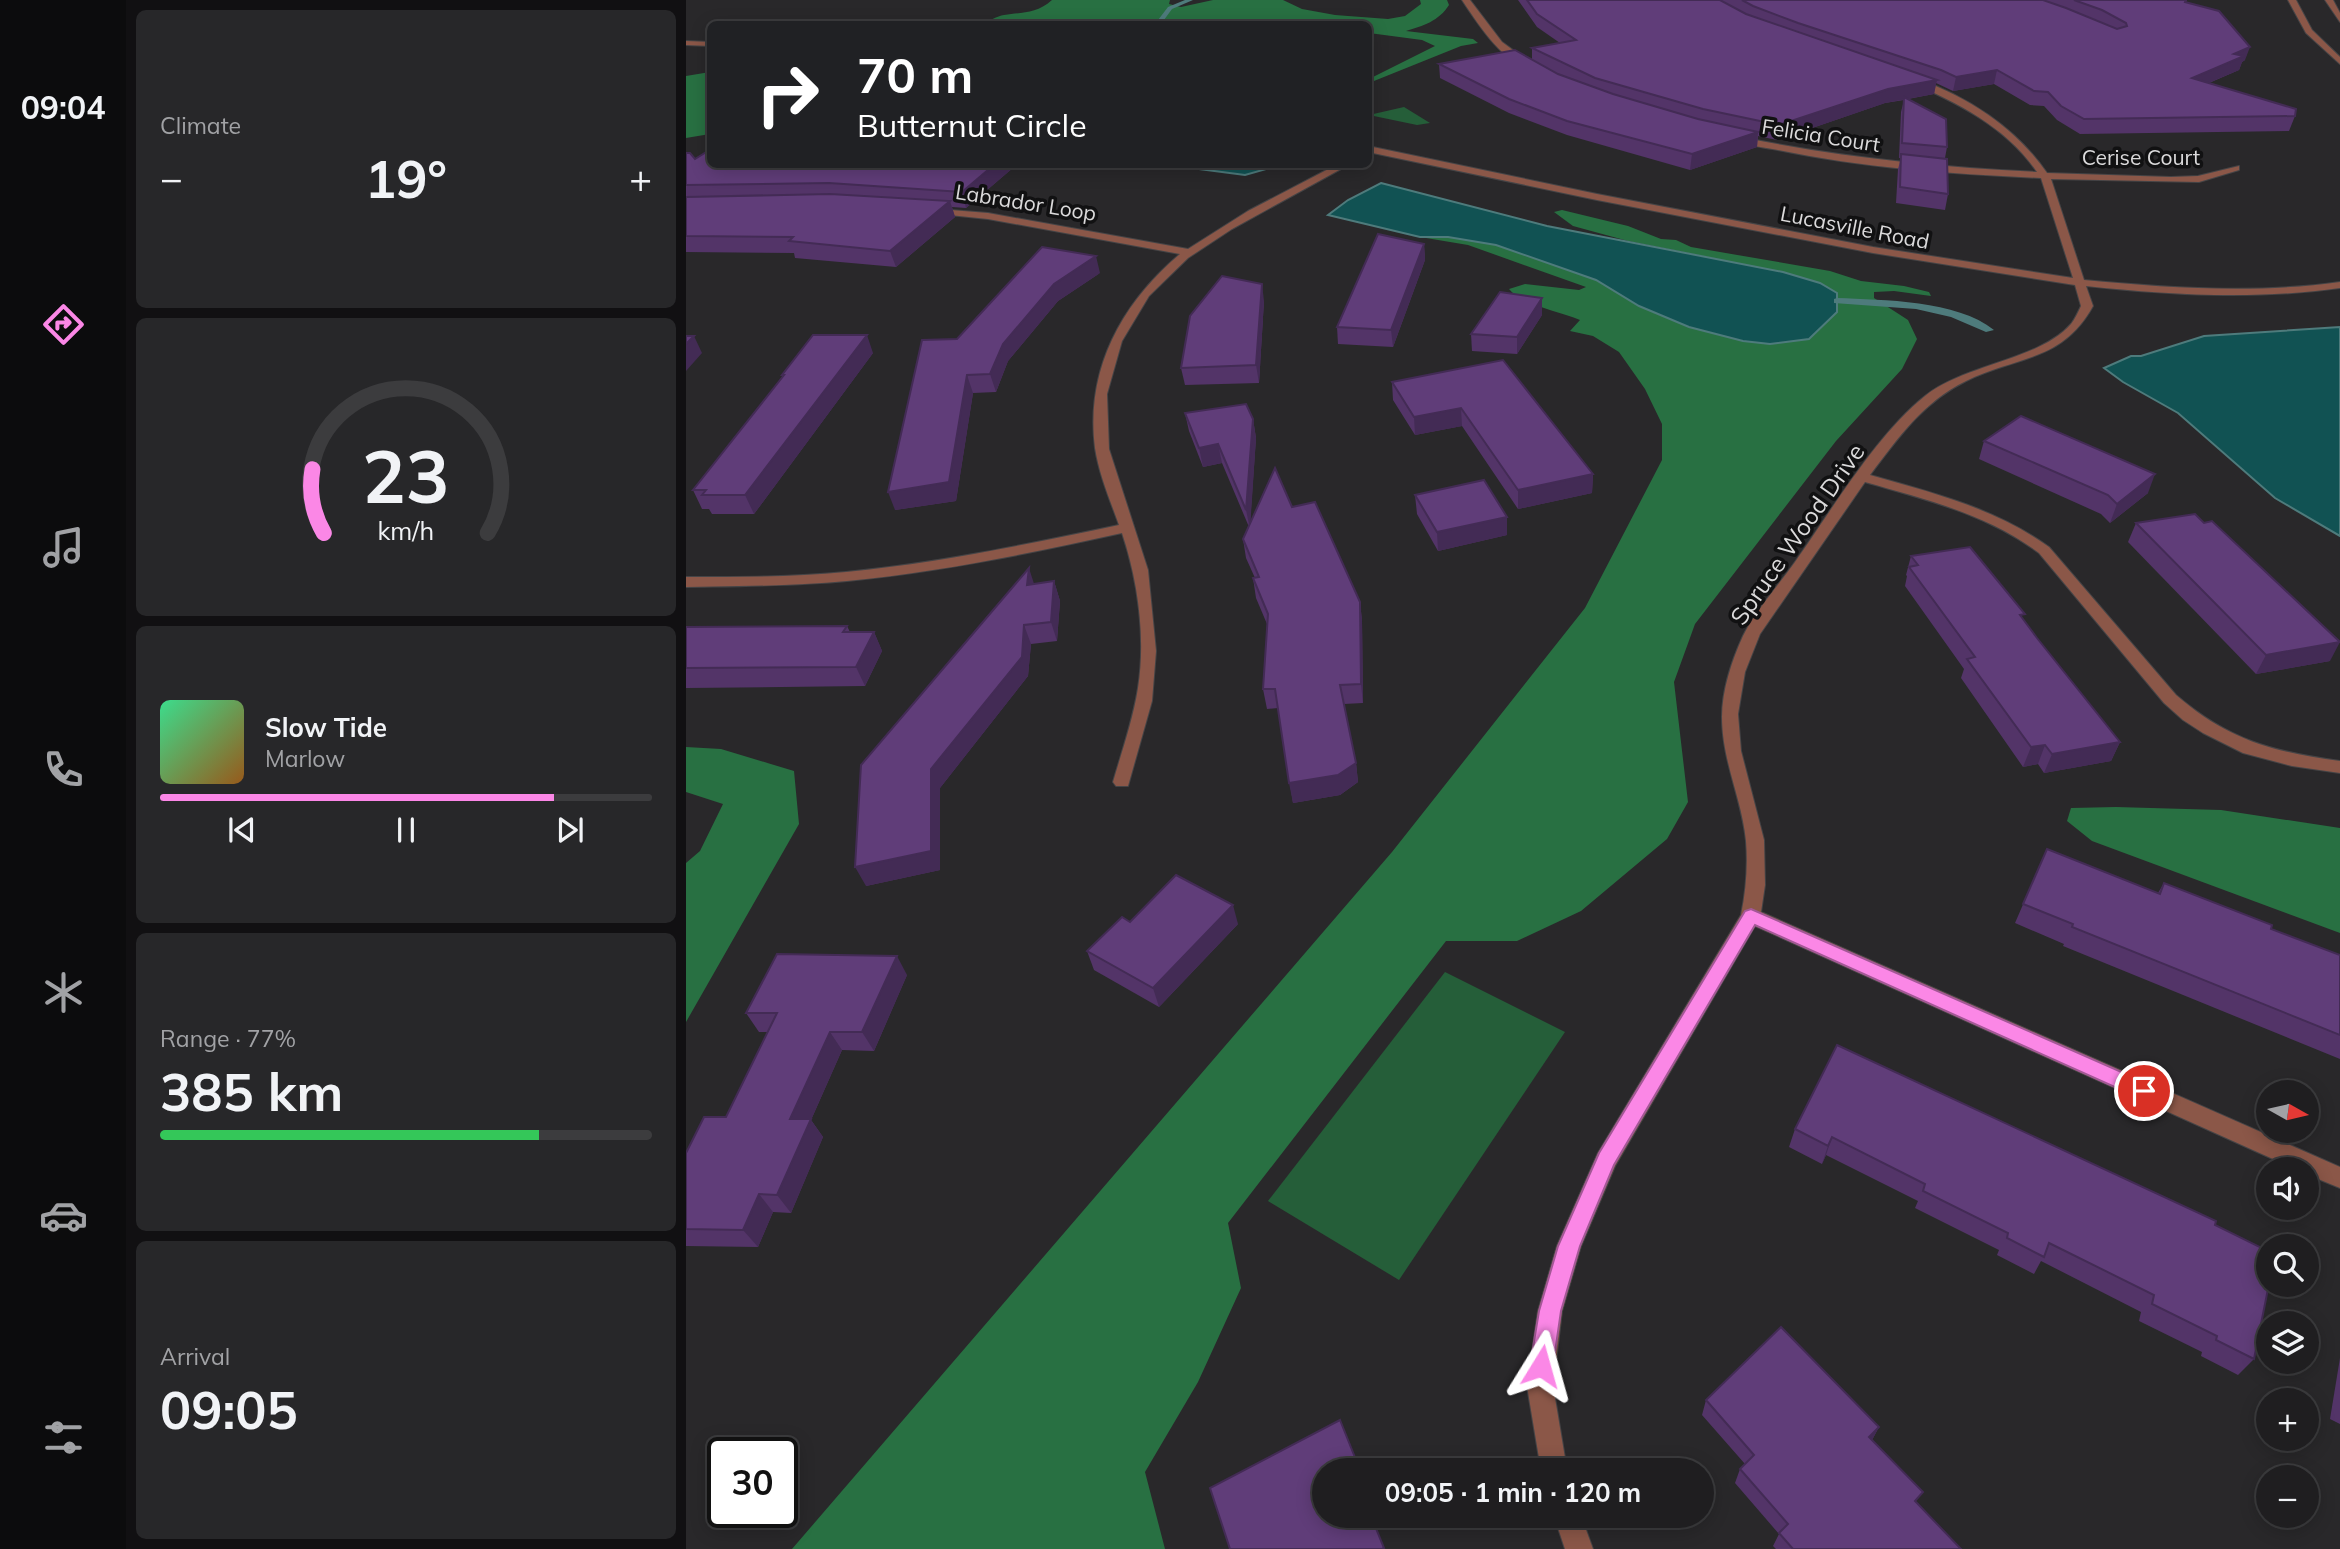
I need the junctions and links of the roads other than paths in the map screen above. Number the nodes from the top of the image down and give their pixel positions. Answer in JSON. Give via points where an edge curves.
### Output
{"nodes":[{"id":1,"x":1466,"y":0,"type":"edge"},
{"id":2,"x":2292,"y":0,"type":"edge"},
{"id":3,"x":2329,"y":0,"type":"edge"},
{"id":4,"x":2340,"y":20,"type":"edge"},
{"id":5,"x":686,"y":43,"type":"edge"},
{"id":6,"x":707,"y":44,"type":"edge"},
{"id":7,"x":2340,"y":62,"type":"edge"},
{"id":8,"x":1535,"y":69,"type":"edge"},
{"id":9,"x":1903,"y":76,"type":"edge"},
{"id":10,"x":1721,"y":135,"type":"edge"},
{"id":11,"x":1372,"y":150,"type":"edge"},
{"id":12,"x":1338,"y":168,"type":"edge"},
{"id":13,"x":2236,"y":168,"type":"dead end"},
{"id":14,"x":2045,"y":176,"type":"junction"},
{"id":15,"x":913,"y":208,"type":"edge"},
{"id":16,"x":1189,"y":252,"type":"junction"},
{"id":17,"x":2082,"y":285,"type":"junction"},
{"id":18,"x":2340,"y":285,"type":"edge"},
{"id":19,"x":1862,"y":477,"type":"junction"},
{"id":20,"x":1126,"y":528,"type":"junction"},
{"id":21,"x":686,"y":582,"type":"edge"},
{"id":22,"x":2340,"y":767,"type":"edge"},
{"id":23,"x":1122,"y":782,"type":"dead end"},
{"id":24,"x":1751,"y":916,"type":"junction"},
{"id":25,"x":2340,"y":1178,"type":"edge"},
{"id":26,"x":1552,"y":1458,"type":"edge"},
{"id":27,"x":1572,"y":1528,"type":"edge"},
{"id":28,"x":1579,"y":1549,"type":"edge"}],
"edges":[{"from":1,"to":8,"type":"street","via":[[1496,43]]},
{"from":2,"to":7,"type":"street","via":[[2309,31]]},
{"from":3,"to":4,"type":"street"},
{"from":5,"to":6,"type":"street"},
{"from":9,"to":14,"type":"street","via":[[1990,119],[2034,157]]},
{"from":10,"to":14,"type":"street","name":"Felicia Court","via":[[1867,161]]},
{"from":11,"to":17,"type":"street","name":"Lucasville Road","via":[[1965,268]]},
{"from":12,"to":16,"type":"street"},
{"from":13,"to":14,"type":"street","name":"Cerise Court","via":[[2199,179]]},
{"from":14,"to":17,"type":"street"},
{"from":15,"to":16,"type":"street","name":"Labrador Loop","via":[[988,216]]},
{"from":16,"to":20,"type":"street","via":[[1139,300],[1108,357],[1100,394],[1100,432]]},
{"from":17,"to":18,"type":"street","name":"Lucasville Road","via":[[2238,292]]},
{"from":17,"to":19,"type":"street","name":"Spruce Wood Drive","via":[[2087,306],[2076,326],[2060,340],[1962,378],[1931,397],[1907,418]]},
{"from":19,"to":22,"type":"street","via":[[2000,520],[2027,536],[2044,550],[2170,699],[2221,737],[2291,762]]},
{"from":19,"to":24,"type":"street","name":"Spruce Wood Drive","via":[[1752,634],[1737,672],[1730,714],[1732,751],[1755,840]]},
{"from":20,"to":21,"type":"street","via":[[960,562],[869,574]]},
{"from":20,"to":23,"type":"street","via":[[1142,581],[1148,632],[1147,676]]},
{"from":24,"to":25,"type":"street"},
{"from":24,"to":26,"type":"street","via":[[1606,1160],[1569,1246],[1550,1311],[1539,1386]]},
{"from":27,"to":28,"type":"street"}]}
